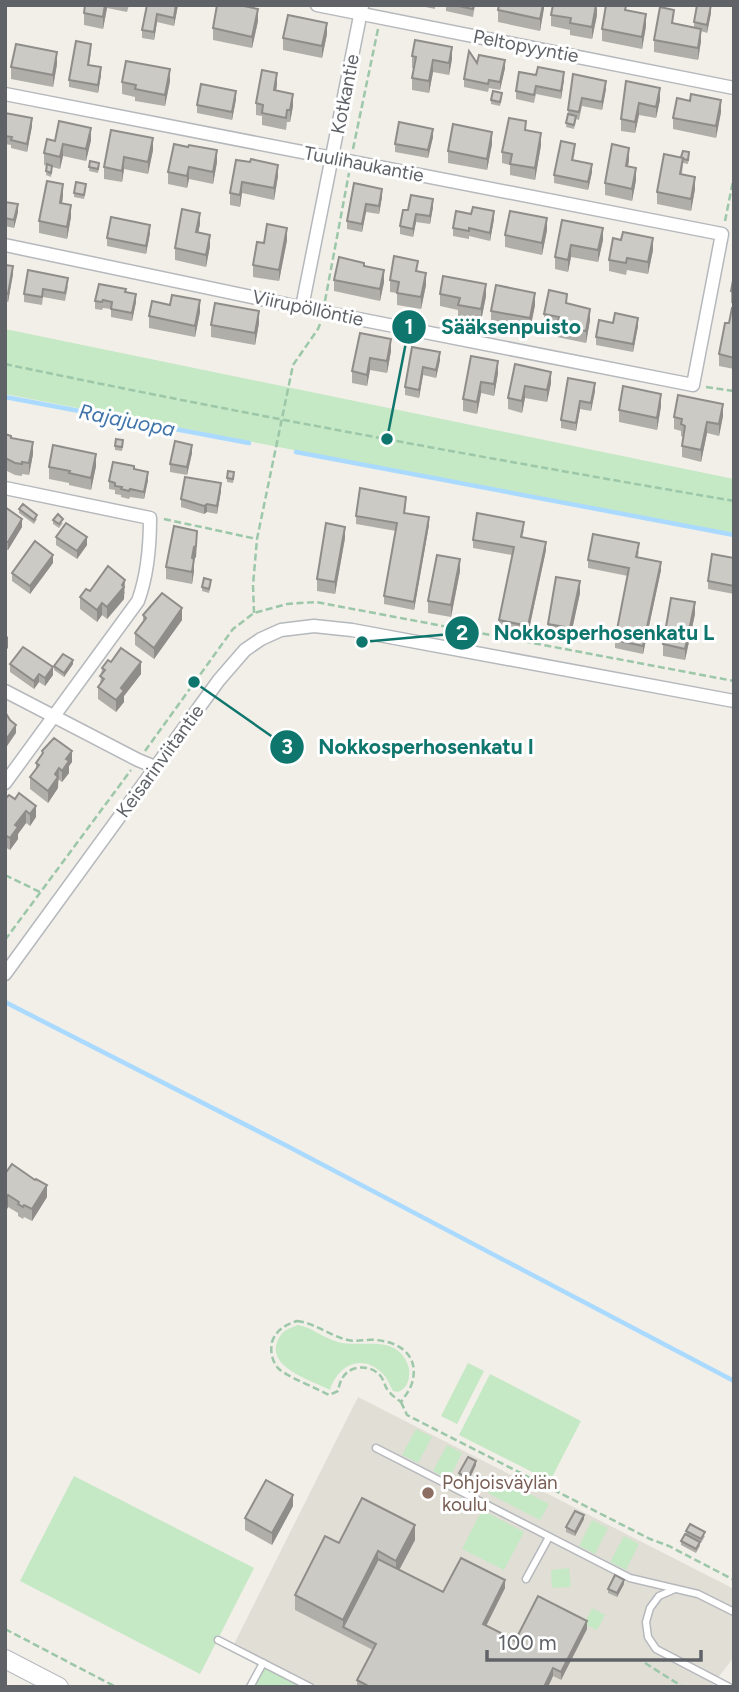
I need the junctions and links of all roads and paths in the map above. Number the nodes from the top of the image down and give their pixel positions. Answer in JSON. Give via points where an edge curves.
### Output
{"nodes":[{"id":1,"x":317,"y":5,"type":"edge"},
{"id":2,"x":361,"y":9,"type":"edge"},
{"id":3,"x":734,"y":88,"type":"edge"},
{"id":4,"x":5,"y":94,"type":"edge"},
{"id":5,"x":332,"y":158,"type":"junction"},
{"id":6,"x":734,"y":176,"type":"edge"},
{"id":7,"x":722,"y":234,"type":"junction"},
{"id":8,"x":5,"y":245,"type":"edge"},
{"id":9,"x":302,"y":307,"type":"junction"},
{"id":10,"x":5,"y":364,"type":"edge"},
{"id":11,"x":693,"y":385,"type":"junction"},
{"id":12,"x":734,"y":391,"type":"edge"},
{"id":13,"x":5,"y":488,"type":"edge"},
{"id":14,"x":734,"y":501,"type":"edge"},
{"id":15,"x":150,"y":518,"type":"junction"},
{"id":16,"x":257,"y":538,"type":"dead end"},
{"id":17,"x":734,"y":681,"type":"edge"},
{"id":18,"x":5,"y":691,"type":"edge"},
{"id":19,"x":734,"y":701,"type":"edge"},
{"id":20,"x":55,"y":717,"type":"junction"},
{"id":21,"x":138,"y":760,"type":"junction"},
{"id":22,"x":155,"y":767,"type":"junction"},
{"id":23,"x":5,"y":783,"type":"edge"},
{"id":24,"x":5,"y":875,"type":"edge"},
{"id":25,"x":40,"y":892,"type":"junction"},
{"id":26,"x":5,"y":940,"type":"edge"},
{"id":27,"x":5,"y":974,"type":"edge"},
{"id":28,"x":401,"y":1402,"type":"junction"},
{"id":29,"x":376,"y":1448,"type":"dead end"},
{"id":30,"x":549,"y":1537,"type":"junction"},
{"id":31,"x":526,"y":1579,"type":"dead end"},
{"id":32,"x":734,"y":1580,"type":"edge"},
{"id":33,"x":675,"y":1588,"type":"junction"},
{"id":34,"x":734,"y":1612,"type":"edge"},
{"id":35,"x":5,"y":1629,"type":"edge"},
{"id":36,"x":218,"y":1640,"type":"dead end"},
{"id":37,"x":5,"y":1659,"type":"edge"},
{"id":38,"x":263,"y":1663,"type":"junction"},
{"id":39,"x":645,"y":1663,"type":"dead end"},
{"id":40,"x":59,"y":1687,"type":"edge"},
{"id":41,"x":116,"y":1687,"type":"edge"},
{"id":42,"x":250,"y":1687,"type":"edge"},
{"id":43,"x":310,"y":1687,"type":"edge"},
{"id":44,"x":683,"y":1687,"type":"edge"},
{"id":45,"x":729,"y":1687,"type":"edge"}],
"edges":[{"from":1,"to":2,"type":"street","name":"Peltopyyntie"},
{"from":2,"to":3,"type":"street","name":"Peltopyyntie"},
{"from":2,"to":5,"type":"street","name":"Kotkantie"},
{"from":4,"to":5,"type":"street","name":"Tuulihaukantie"},
{"from":5,"to":7,"type":"street","name":"Tuulihaukantie"},
{"from":5,"to":9,"type":"street","name":"Kotkantie"},
{"from":6,"to":7,"type":"path"},
{"from":7,"to":11,"type":"street"},
{"from":8,"to":9,"type":"street","name":"Viirupöllöntie"},
{"from":9,"to":11,"type":"street","name":"Viirupöllöntie"},
{"from":10,"to":14,"type":"path","via":[[187,402]]},
{"from":11,"to":12,"type":"path"},
{"from":13,"to":15,"type":"street"},
{"from":15,"to":16,"type":"path"},
{"from":15,"to":20,"type":"street","via":[[150,545],[138,601]]},
{"from":17,"to":21,"type":"path","via":[[316,602],[287,604],[254,613],[233,629]]},
{"from":18,"to":20,"type":"street"},
{"from":19,"to":22,"type":"street","name":"Keisarinviitantie","via":[[314,626],[281,630],[245,650]]},
{"from":20,"to":21,"type":"street"},
{"from":20,"to":23,"type":"street"},
{"from":21,"to":22,"type":"street"},
{"from":21,"to":25,"type":"path"},
{"from":22,"to":27,"type":"street","name":"Keisarinviitantie"},
{"from":24,"to":25,"type":"path"},
{"from":25,"to":26,"type":"path"},
{"from":28,"to":28,"type":"path","via":[[412,1382],[413,1366],[408,1353],[388,1341],[348,1340],[297,1321],[286,1324],[272,1340],[271,1351],[280,1370],[329,1395],[338,1391],[344,1375],[361,1367],[378,1373]]},
{"from":28,"to":32,"type":"path","via":[[407,1415]]},
{"from":29,"to":30,"type":"lane"},
{"from":30,"to":31,"type":"lane"},
{"from":30,"to":33,"type":"lane","via":[[630,1578]]},
{"from":33,"to":34,"type":"lane"},
{"from":33,"to":45,"type":"lane","via":[[659,1596],[650,1608],[648,1637],[656,1649]]},
{"from":35,"to":41,"type":"path"},
{"from":36,"to":38,"type":"lane"},
{"from":37,"to":40,"type":"main road"},
{"from":38,"to":42,"type":"lane"},
{"from":38,"to":43,"type":"lane"},
{"from":39,"to":44,"type":"path"}]}
